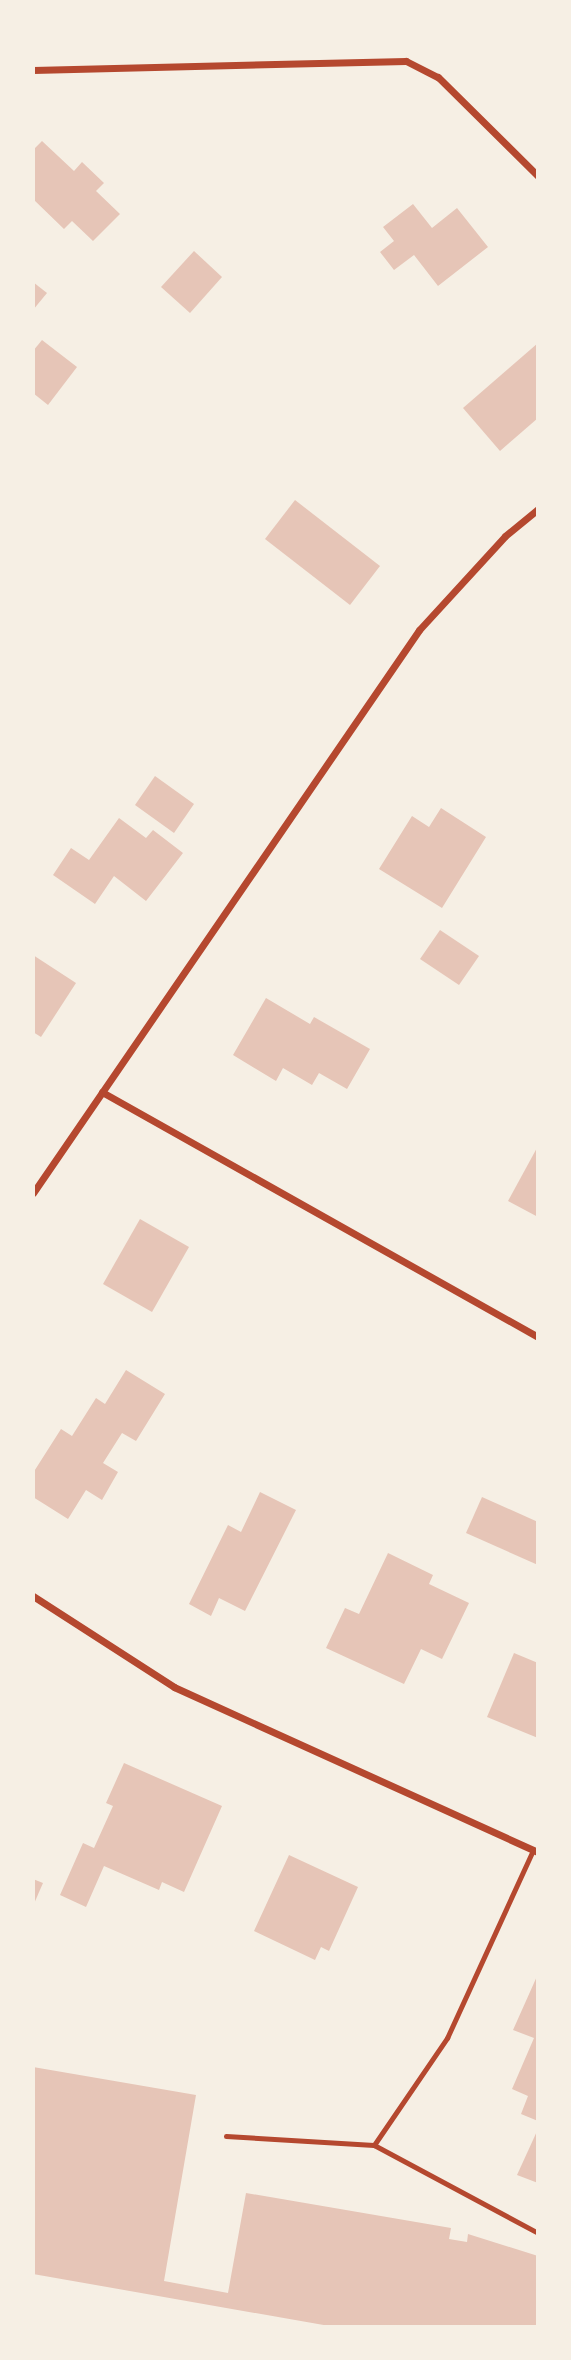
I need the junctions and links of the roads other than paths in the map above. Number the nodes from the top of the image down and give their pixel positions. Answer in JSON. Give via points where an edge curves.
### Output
{"nodes":[{"id":1,"x":33,"y":69,"type":"edge"},
{"id":2,"x":538,"y":176,"type":"edge"},
{"id":3,"x":538,"y":509,"type":"edge"},
{"id":4,"x":102,"y":1091,"type":"junction"},
{"id":5,"x":33,"y":1193,"type":"edge"},
{"id":6,"x":538,"y":1337,"type":"edge"},
{"id":7,"x":33,"y":1596,"type":"edge"},
{"id":8,"x":536,"y":1851,"type":"edge"},
{"id":9,"x":226,"y":2136,"type":"dead end"},
{"id":10,"x":374,"y":2145,"type":"junction"},
{"id":11,"x":538,"y":2233,"type":"edge"}],
"edges":[{"from":1,"to":2,"type":"street","via":[[406,61],[438,77]]},
{"from":3,"to":4,"type":"street","via":[[505,536],[419,630]]},
{"from":4,"to":5,"type":"street"},
{"from":4,"to":6,"type":"street"},
{"from":7,"to":8,"type":"street","via":[[174,1687]]},
{"from":8,"to":10,"type":"lane","via":[[447,2038]]},
{"from":9,"to":10,"type":"lane"},
{"from":10,"to":11,"type":"lane"}]}
